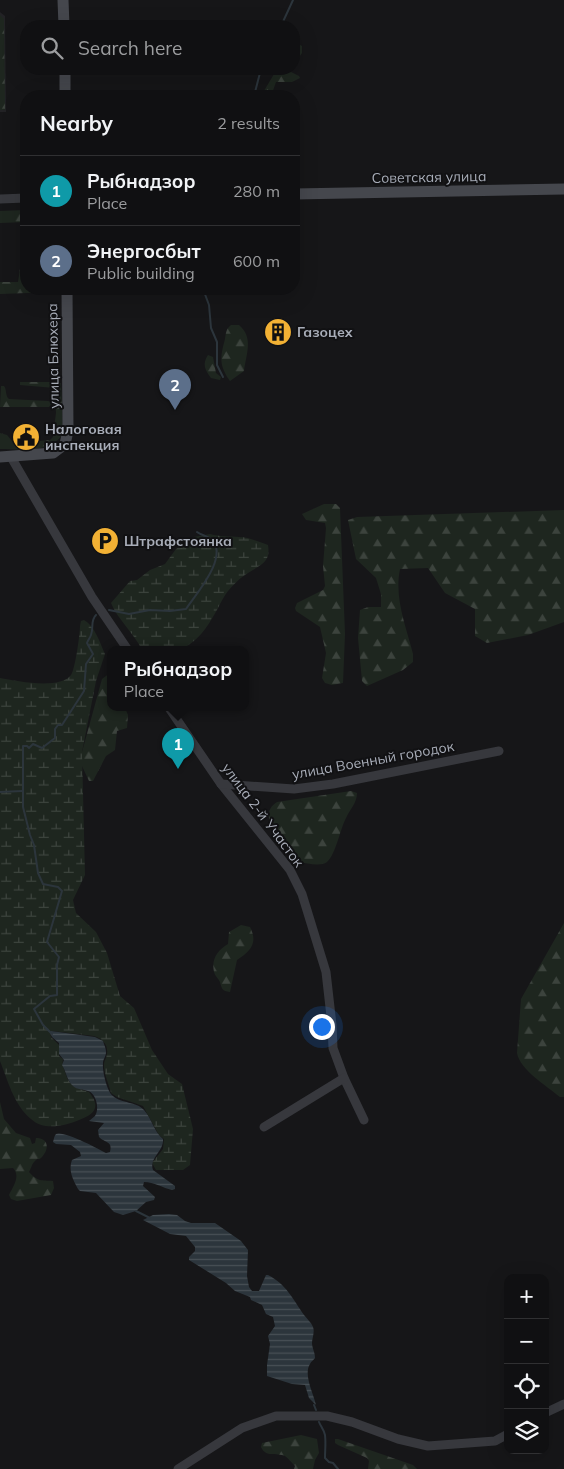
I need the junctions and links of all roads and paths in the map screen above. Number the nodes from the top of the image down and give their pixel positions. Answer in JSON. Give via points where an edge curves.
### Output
{"nodes":[{"id":1,"x":63,"y":0,"type":"edge"},
{"id":2,"x":64,"y":20,"type":"edge"},
{"id":3,"x":65,"y":75,"type":"edge"},
{"id":4,"x":65,"y":90,"type":"edge"},
{"id":5,"x":564,"y":190,"type":"edge"},
{"id":6,"x":300,"y":194,"type":"edge"},
{"id":7,"x":20,"y":198,"type":"edge"},
{"id":8,"x":0,"y":199,"type":"edge"},
{"id":9,"x":67,"y":295,"type":"edge"},
{"id":10,"x":6,"y":457,"type":"edge"},
{"id":11,"x":125,"y":646,"type":"edge"},
{"id":12,"x":171,"y":711,"type":"edge"},
{"id":13,"x":500,"y":751,"type":"dead end"},
{"id":14,"x":221,"y":784,"type":"junction"},
{"id":15,"x":344,"y":1078,"type":"junction"},
{"id":16,"x":364,"y":1120,"type":"dead end"},
{"id":17,"x":264,"y":1127,"type":"dead end"},
{"id":18,"x":564,"y":1404,"type":"edge"},
{"id":19,"x":549,"y":1411,"type":"edge"},
{"id":20,"x":504,"y":1436,"type":"edge"},
{"id":21,"x":178,"y":1469,"type":"edge"}],
"edges":[{"from":1,"to":2,"type":"street"},
{"from":3,"to":4,"type":"street"},
{"from":5,"to":6,"type":"street","name":"Советская улица"},
{"from":7,"to":8,"type":"street"},
{"from":9,"to":10,"type":"street","name":"улица Блюхера","via":[[68,438],[62,448],[53,452]]},
{"from":10,"to":11,"type":"street"},
{"from":12,"to":14,"type":"street","name":"улица 2-й Участок"},
{"from":13,"to":14,"type":"street","name":"улица Военный городок","via":[[294,789]]},
{"from":14,"to":15,"type":"street","name":"улица 2-й Участок","via":[[290,870],[302,894],[326,972],[333,1048]]},
{"from":15,"to":16,"type":"street","name":"улица 2-й Участок"},
{"from":15,"to":17,"type":"street"},
{"from":18,"to":19,"type":"street"},
{"from":20,"to":21,"type":"street","via":[[495,1441],[428,1446],[327,1416],[276,1416],[242,1428]]}]}
